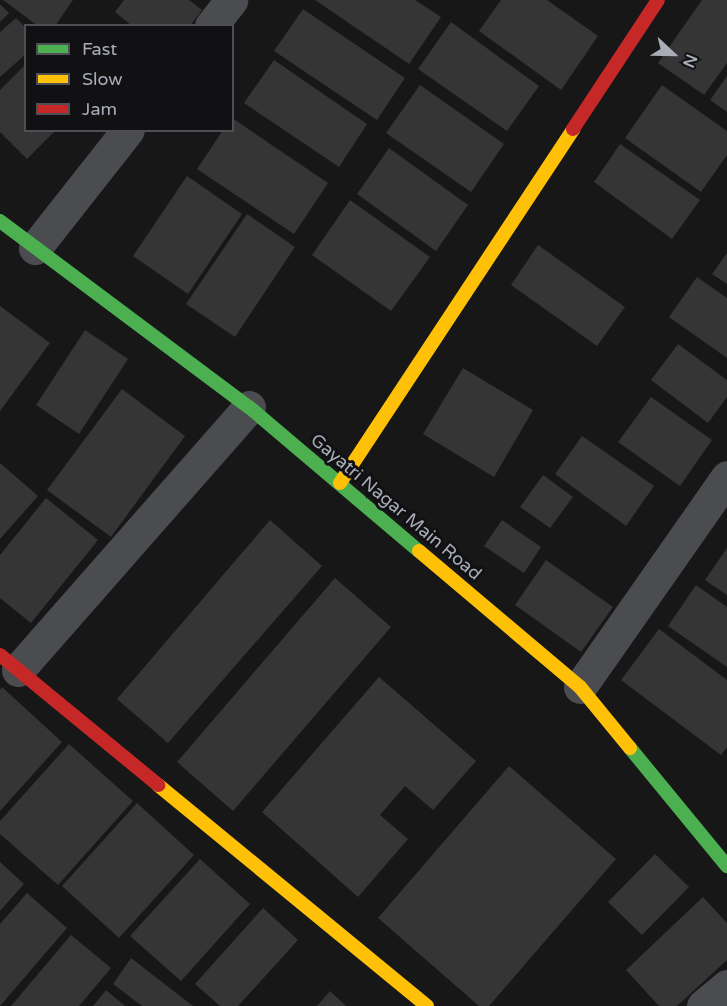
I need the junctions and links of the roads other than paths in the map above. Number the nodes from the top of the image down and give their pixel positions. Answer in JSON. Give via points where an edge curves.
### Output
{"nodes":[{"id":1,"x":231,"y":0,"type":"edge"},
{"id":2,"x":658,"y":0,"type":"edge"},
{"id":3,"x":213,"y":24,"type":"edge"},
{"id":4,"x":126,"y":132,"type":"edge"},
{"id":5,"x":0,"y":221,"type":"edge"},
{"id":6,"x":35,"y":248,"type":"junction"},
{"id":7,"x":249,"y":407,"type":"junction"},
{"id":8,"x":727,"y":477,"type":"edge"},
{"id":9,"x":340,"y":483,"type":"junction"},
{"id":10,"x":9,"y":663,"type":"edge"},
{"id":11,"x":580,"y":687,"type":"junction"},
{"id":12,"x":727,"y":866,"type":"edge"},
{"id":13,"x":727,"y":986,"type":"edge"},
{"id":14,"x":427,"y":1006,"type":"edge"},
{"id":15,"x":703,"y":1006,"type":"edge"}],
"edges":[{"from":1,"to":3,"type":"street"},
{"from":2,"to":9,"type":"street"},
{"from":4,"to":6,"type":"street"},
{"from":5,"to":6,"type":"street","name":"Gayatri Nagar Main Road"},
{"from":6,"to":7,"type":"street","name":"Gayatri Nagar Main Road"},
{"from":7,"to":9,"type":"street","name":"Gayatri Nagar Main Road"},
{"from":7,"to":10,"type":"street"},
{"from":8,"to":11,"type":"street"},
{"from":9,"to":11,"type":"street","name":"Gayatri Nagar Main Road"},
{"from":10,"to":14,"type":"street"},
{"from":11,"to":12,"type":"street","name":"Gayatri Nagar Main Road"},
{"from":13,"to":15,"type":"street"}]}
